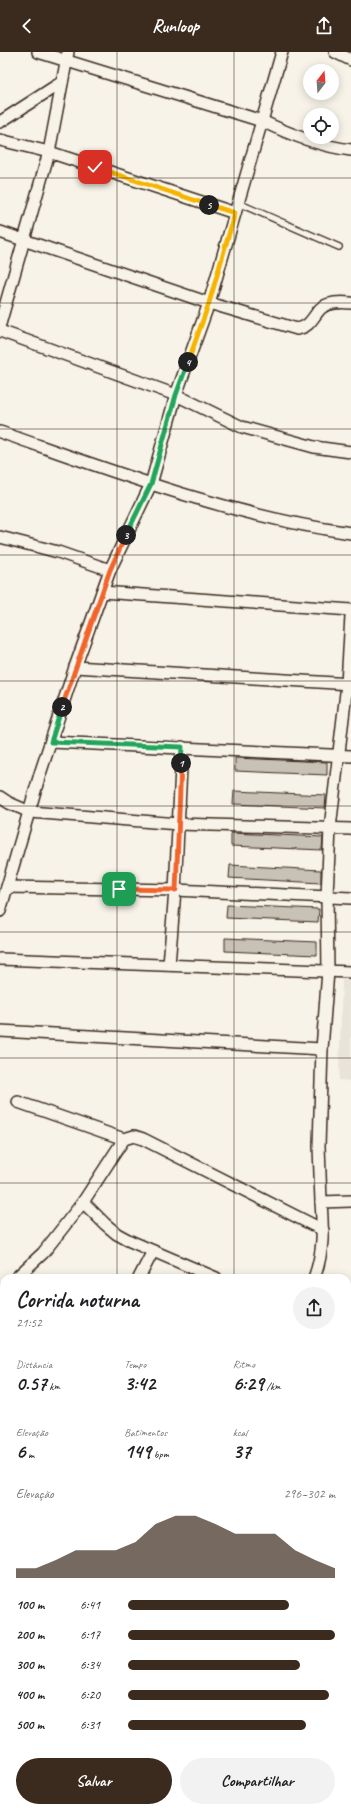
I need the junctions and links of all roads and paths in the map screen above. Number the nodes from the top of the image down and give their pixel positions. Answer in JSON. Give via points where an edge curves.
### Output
{"nodes":[{"id":1,"x":38,"y":52,"type":"edge"},
{"id":2,"x":282,"y":52,"type":"edge"},
{"id":3,"x":335,"y":52,"type":"edge"},
{"id":4,"x":67,"y":56,"type":"edge"},
{"id":5,"x":351,"y":60,"type":"edge"},
{"id":6,"x":62,"y":82,"type":"junction"},
{"id":7,"x":262,"y":121,"type":"junction"},
{"id":8,"x":0,"y":122,"type":"edge"},
{"id":9,"x":0,"y":140,"type":"edge"},
{"id":10,"x":351,"y":150,"type":"edge"},
{"id":11,"x":49,"y":152,"type":"junction"},
{"id":12,"x":237,"y":208,"type":"junction"},
{"id":13,"x":0,"y":232,"type":"edge"},
{"id":14,"x":24,"y":241,"type":"junction"},
{"id":15,"x":339,"y":247,"type":"dead end"},
{"id":16,"x":209,"y":303,"type":"junction"},
{"id":17,"x":351,"y":303,"type":"edge"},
{"id":18,"x":0,"y":324,"type":"edge"},
{"id":19,"x":0,"y":331,"type":"edge"},
{"id":20,"x":176,"y":395,"type":"junction"},
{"id":21,"x":0,"y":432,"type":"edge"},
{"id":22,"x":351,"y":452,"type":"edge"},
{"id":23,"x":151,"y":484,"type":"junction"},
{"id":24,"x":351,"y":534,"type":"edge"},
{"id":25,"x":0,"y":538,"type":"edge"},
{"id":26,"x":110,"y":570,"type":"junction"},
{"id":27,"x":102,"y":592,"type":"junction"},
{"id":28,"x":351,"y":610,"type":"edge"},
{"id":29,"x":351,"y":616,"type":"edge"},
{"id":30,"x":75,"y":667,"type":"junction"},
{"id":31,"x":349,"y":684,"type":"edge"},
{"id":32,"x":51,"y":742,"type":"junction"},
{"id":33,"x":182,"y":747,"type":"junction"},
{"id":34,"x":338,"y":756,"type":"junction"},
{"id":35,"x":351,"y":756,"type":"edge"},
{"id":36,"x":0,"y":797,"type":"edge"},
{"id":37,"x":30,"y":812,"type":"junction"},
{"id":38,"x":178,"y":824,"type":"junction"},
{"id":39,"x":330,"y":828,"type":"junction"},
{"id":40,"x":351,"y":829,"type":"edge"},
{"id":41,"x":7,"y":887,"type":"junction"},
{"id":42,"x":176,"y":890,"type":"junction"},
{"id":43,"x":327,"y":896,"type":"junction"},
{"id":44,"x":351,"y":898,"type":"edge"},
{"id":45,"x":0,"y":911,"type":"edge"},
{"id":46,"x":0,"y":959,"type":"edge"},
{"id":47,"x":168,"y":964,"type":"junction"},
{"id":48,"x":328,"y":971,"type":"junction"},
{"id":49,"x":351,"y":972,"type":"edge"},
{"id":50,"x":0,"y":1031,"type":"edge"},
{"id":51,"x":322,"y":1049,"type":"junction"},
{"id":52,"x":18,"y":1102,"type":"dead end"},
{"id":53,"x":124,"y":1139,"type":"junction"},
{"id":54,"x":351,"y":1201,"type":"edge"},
{"id":55,"x":83,"y":1202,"type":"junction"},
{"id":56,"x":321,"y":1202,"type":"junction"},
{"id":57,"x":323,"y":1230,"type":"junction"},
{"id":58,"x":153,"y":1251,"type":"junction"},
{"id":59,"x":20,"y":1274,"type":"edge"},
{"id":60,"x":141,"y":1274,"type":"edge"},
{"id":61,"x":206,"y":1274,"type":"edge"},
{"id":62,"x":315,"y":1274,"type":"edge"}],
"edges":[{"from":1,"to":4,"type":"street"},
{"from":2,"to":7,"type":"street"},
{"from":3,"to":5,"type":"street"},
{"from":4,"to":6,"type":"street"},
{"from":4,"to":7,"type":"street"},
{"from":6,"to":8,"type":"street"},
{"from":6,"to":11,"type":"street"},
{"from":7,"to":10,"type":"street","via":[[286,133],[328,147]]},
{"from":7,"to":12,"type":"street"},
{"from":9,"to":11,"type":"street"},
{"from":11,"to":12,"type":"street"},
{"from":11,"to":14,"type":"street"},
{"from":12,"to":15,"type":"lane"},
{"from":12,"to":16,"type":"street"},
{"from":13,"to":14,"type":"street"},
{"from":14,"to":16,"type":"street"},
{"from":14,"to":18,"type":"street"},
{"from":16,"to":17,"type":"street","via":[[297,329],[310,324],[321,308],[341,302]]},
{"from":16,"to":20,"type":"street"},
{"from":19,"to":20,"type":"street"},
{"from":20,"to":22,"type":"street","via":[[242,426],[314,447]]},
{"from":20,"to":23,"type":"street"},
{"from":21,"to":23,"type":"street"},
{"from":23,"to":24,"type":"street","via":[[222,507],[306,527]]},
{"from":23,"to":26,"type":"street"},
{"from":25,"to":26,"type":"street","via":[[58,552]]},
{"from":26,"to":27,"type":"street"},
{"from":27,"to":28,"type":"street"},
{"from":27,"to":30,"type":"street"},
{"from":29,"to":31,"type":"street"},
{"from":30,"to":31,"type":"street"},
{"from":30,"to":32,"type":"street"},
{"from":31,"to":34,"type":"street"},
{"from":32,"to":33,"type":"street"},
{"from":32,"to":37,"type":"street"},
{"from":33,"to":34,"type":"street"},
{"from":33,"to":38,"type":"street"},
{"from":34,"to":35,"type":"street"},
{"from":34,"to":39,"type":"street"},
{"from":36,"to":37,"type":"street"},
{"from":37,"to":38,"type":"street"},
{"from":37,"to":41,"type":"street"},
{"from":38,"to":39,"type":"street"},
{"from":38,"to":42,"type":"street"},
{"from":39,"to":40,"type":"street"},
{"from":39,"to":43,"type":"street"},
{"from":41,"to":42,"type":"street"},
{"from":41,"to":45,"type":"street"},
{"from":42,"to":43,"type":"street"},
{"from":42,"to":47,"type":"street"},
{"from":43,"to":44,"type":"street"},
{"from":43,"to":48,"type":"street"},
{"from":46,"to":47,"type":"street"},
{"from":47,"to":48,"type":"street"},
{"from":48,"to":49,"type":"street"},
{"from":48,"to":51,"type":"street"},
{"from":50,"to":51,"type":"street"},
{"from":51,"to":56,"type":"street","via":[[319,1146]]},
{"from":52,"to":53,"type":"street"},
{"from":53,"to":55,"type":"street"},
{"from":53,"to":57,"type":"street","via":[[134,1136],[143,1139]]},
{"from":54,"to":56,"type":"street"},
{"from":55,"to":58,"type":"street","via":[[117,1234]]},
{"from":55,"to":59,"type":"street","via":[[43,1253]]},
{"from":56,"to":57,"type":"street"},
{"from":57,"to":62,"type":"street","via":[[320,1261]]},
{"from":58,"to":60,"type":"street"},
{"from":58,"to":61,"type":"street"}]}
